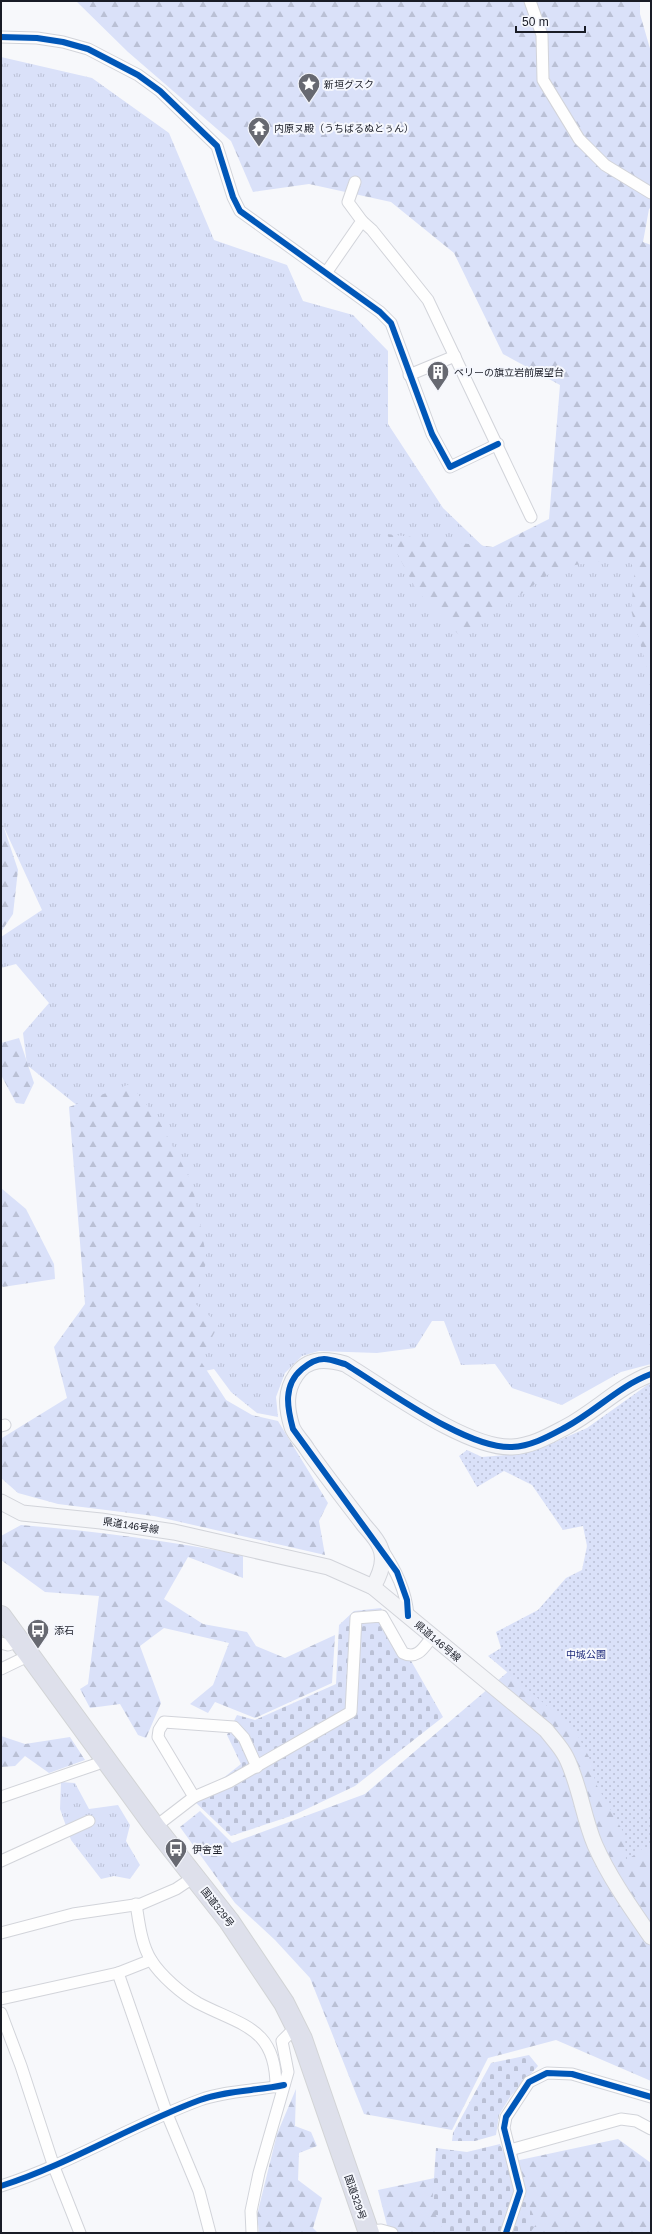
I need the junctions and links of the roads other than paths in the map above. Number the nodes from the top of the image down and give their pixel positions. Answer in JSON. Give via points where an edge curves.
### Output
{"nodes":[{"id":1,"x":530,"y":1,"type":"edge"},
{"id":2,"x":1,"y":36,"type":"edge"},
{"id":3,"x":355,"y":182,"type":"dead end"},
{"id":4,"x":651,"y":193,"type":"edge"},
{"id":5,"x":362,"y":221,"type":"junction"},
{"id":6,"x":326,"y":273,"type":"junction"},
{"id":7,"x":455,"y":356,"type":"junction"},
{"id":8,"x":409,"y":375,"type":"junction"},
{"id":9,"x":498,"y":444,"type":"junction"},
{"id":10,"x":531,"y":517,"type":"dead end"},
{"id":11,"x":651,"y":1374,"type":"edge"},
{"id":12,"x":1,"y":1502,"type":"edge"},
{"id":13,"x":381,"y":1547,"type":"junction"},
{"id":14,"x":373,"y":1586,"type":"junction"},
{"id":15,"x":1,"y":1616,"type":"edge"},
{"id":16,"x":408,"y":1616,"type":"junction"},
{"id":17,"x":432,"y":1636,"type":"junction"},
{"id":18,"x":17,"y":1646,"type":"edge"},
{"id":19,"x":1,"y":1669,"type":"edge"},
{"id":20,"x":106,"y":1758,"type":"junction"},
{"id":21,"x":257,"y":1767,"type":"junction"},
{"id":22,"x":1,"y":1796,"type":"edge"},
{"id":23,"x":194,"y":1797,"type":"junction"},
{"id":24,"x":89,"y":1821,"type":"dead end"},
{"id":25,"x":154,"y":1826,"type":"junction"},
{"id":26,"x":1,"y":1861,"type":"edge"},
{"id":27,"x":194,"y":1877,"type":"junction"},
{"id":28,"x":136,"y":1904,"type":"junction"},
{"id":29,"x":1,"y":1933,"type":"edge"},
{"id":30,"x":651,"y":1937,"type":"edge"},
{"id":31,"x":151,"y":1960,"type":"junction"},
{"id":32,"x":118,"y":1973,"type":"junction"},
{"id":33,"x":1,"y":1999,"type":"edge"},
{"id":34,"x":1,"y":2013,"type":"edge"},
{"id":35,"x":296,"y":2027,"type":"junction"},
{"id":36,"x":280,"y":2086,"type":"junction"},
{"id":37,"x":651,"y":2097,"type":"edge"},
{"id":38,"x":167,"y":2114,"type":"junction"},
{"id":39,"x":651,"y":2129,"type":"edge"},
{"id":40,"x":510,"y":2150,"type":"junction"},
{"id":41,"x":54,"y":2167,"type":"junction"},
{"id":42,"x":1,"y":2186,"type":"edge"},
{"id":43,"x":368,"y":2232,"type":"edge"},
{"id":44,"x":80,"y":2233,"type":"edge"},
{"id":45,"x":210,"y":2233,"type":"edge"},
{"id":46,"x":252,"y":2233,"type":"edge"},
{"id":47,"x":392,"y":2233,"type":"edge"},
{"id":48,"x":506,"y":2233,"type":"edge"}],
"edges":[{"from":1,"to":4,"type":"street","via":[[542,35],[543,80],[579,139],[605,165]]},
{"from":2,"to":6,"type":"street","via":[[37,38],[76,45],[111,60],[160,91],[217,146],[240,212]]},
{"from":3,"to":5,"type":"street","via":[[348,202]]},
{"from":5,"to":6,"type":"street"},
{"from":5,"to":7,"type":"street","via":[[428,300]]},
{"from":6,"to":8,"type":"street","via":[[380,312],[391,323]]},
{"from":7,"to":8,"type":"street"},
{"from":7,"to":9,"type":"street"},
{"from":8,"to":9,"type":"street","via":[[432,434],[450,467]]},
{"from":9,"to":10,"type":"street"},
{"from":11,"to":13,"type":"main road","via":[[633,1381],[568,1426],[534,1443],[512,1447],[488,1444],[456,1432],[345,1364],[325,1359],[305,1366],[290,1384],[287,1396],[293,1429]]},
{"from":12,"to":14,"type":"main road","name":"県道146号線","via":[[22,1513],[138,1526],[249,1548],[328,1567]]},
{"from":13,"to":14,"type":"main road","via":[[382,1566]]},
{"from":13,"to":16,"type":"street","via":[[397,1572],[407,1600]]},
{"from":14,"to":16,"type":"main road","name":"県道146号線"},
{"from":15,"to":18,"type":"highway","name":"国道329号"},
{"from":16,"to":17,"type":"main road","name":"県道146号線"},
{"from":17,"to":21,"type":"street","via":[[420,1652],[409,1656],[403,1653],[382,1616],[356,1618],[351,1712]]},
{"from":17,"to":30,"type":"main road","name":"県道146号線","via":[[546,1730],[557,1744],[566,1757],[574,1777],[596,1845],[621,1893]]},
{"from":18,"to":19,"type":"street"},
{"from":18,"to":20,"type":"highway","name":"国道329号"},
{"from":20,"to":22,"type":"street","via":[[97,1764]]},
{"from":20,"to":25,"type":"highway","name":"国道329号"},
{"from":21,"to":23,"type":"street"},
{"from":21,"to":23,"type":"street","via":[[244,1738],[234,1727],[164,1722],[158,1736]]},
{"from":23,"to":25,"type":"street"},
{"from":24,"to":26,"type":"street"},
{"from":25,"to":27,"type":"highway","name":"国道329号"},
{"from":27,"to":28,"type":"street","via":[[176,1888]]},
{"from":27,"to":35,"type":"highway","name":"国道329号","via":[[254,1957],[284,2003]]},
{"from":28,"to":29,"type":"street","via":[[72,1914]]},
{"from":28,"to":31,"type":"street","via":[[142,1939]]},
{"from":31,"to":32,"type":"street"},
{"from":31,"to":36,"type":"street","via":[[182,1992],[197,2002],[244,2024],[257,2034],[267,2044]]},
{"from":32,"to":33,"type":"street"},
{"from":32,"to":38,"type":"street"},
{"from":34,"to":41,"type":"street"},
{"from":35,"to":36,"type":"street","via":[[282,2041],[288,2072]]},
{"from":35,"to":43,"type":"highway","name":"国道329号"},
{"from":36,"to":38,"type":"street","via":[[202,2099]]},
{"from":36,"to":46,"type":"street","via":[[251,2211]]},
{"from":37,"to":40,"type":"street","via":[[572,2074],[547,2073],[529,2082],[506,2117],[504,2128]]},
{"from":38,"to":41,"type":"street"},
{"from":38,"to":45,"type":"street","via":[[199,2191]]},
{"from":39,"to":40,"type":"street","via":[[636,2121],[621,2119]]},
{"from":40,"to":48,"type":"street","via":[[520,2191]]},
{"from":41,"to":42,"type":"street"},
{"from":41,"to":44,"type":"street"},
{"from":43,"to":47,"type":"street","via":[[381,2230]]}]}
